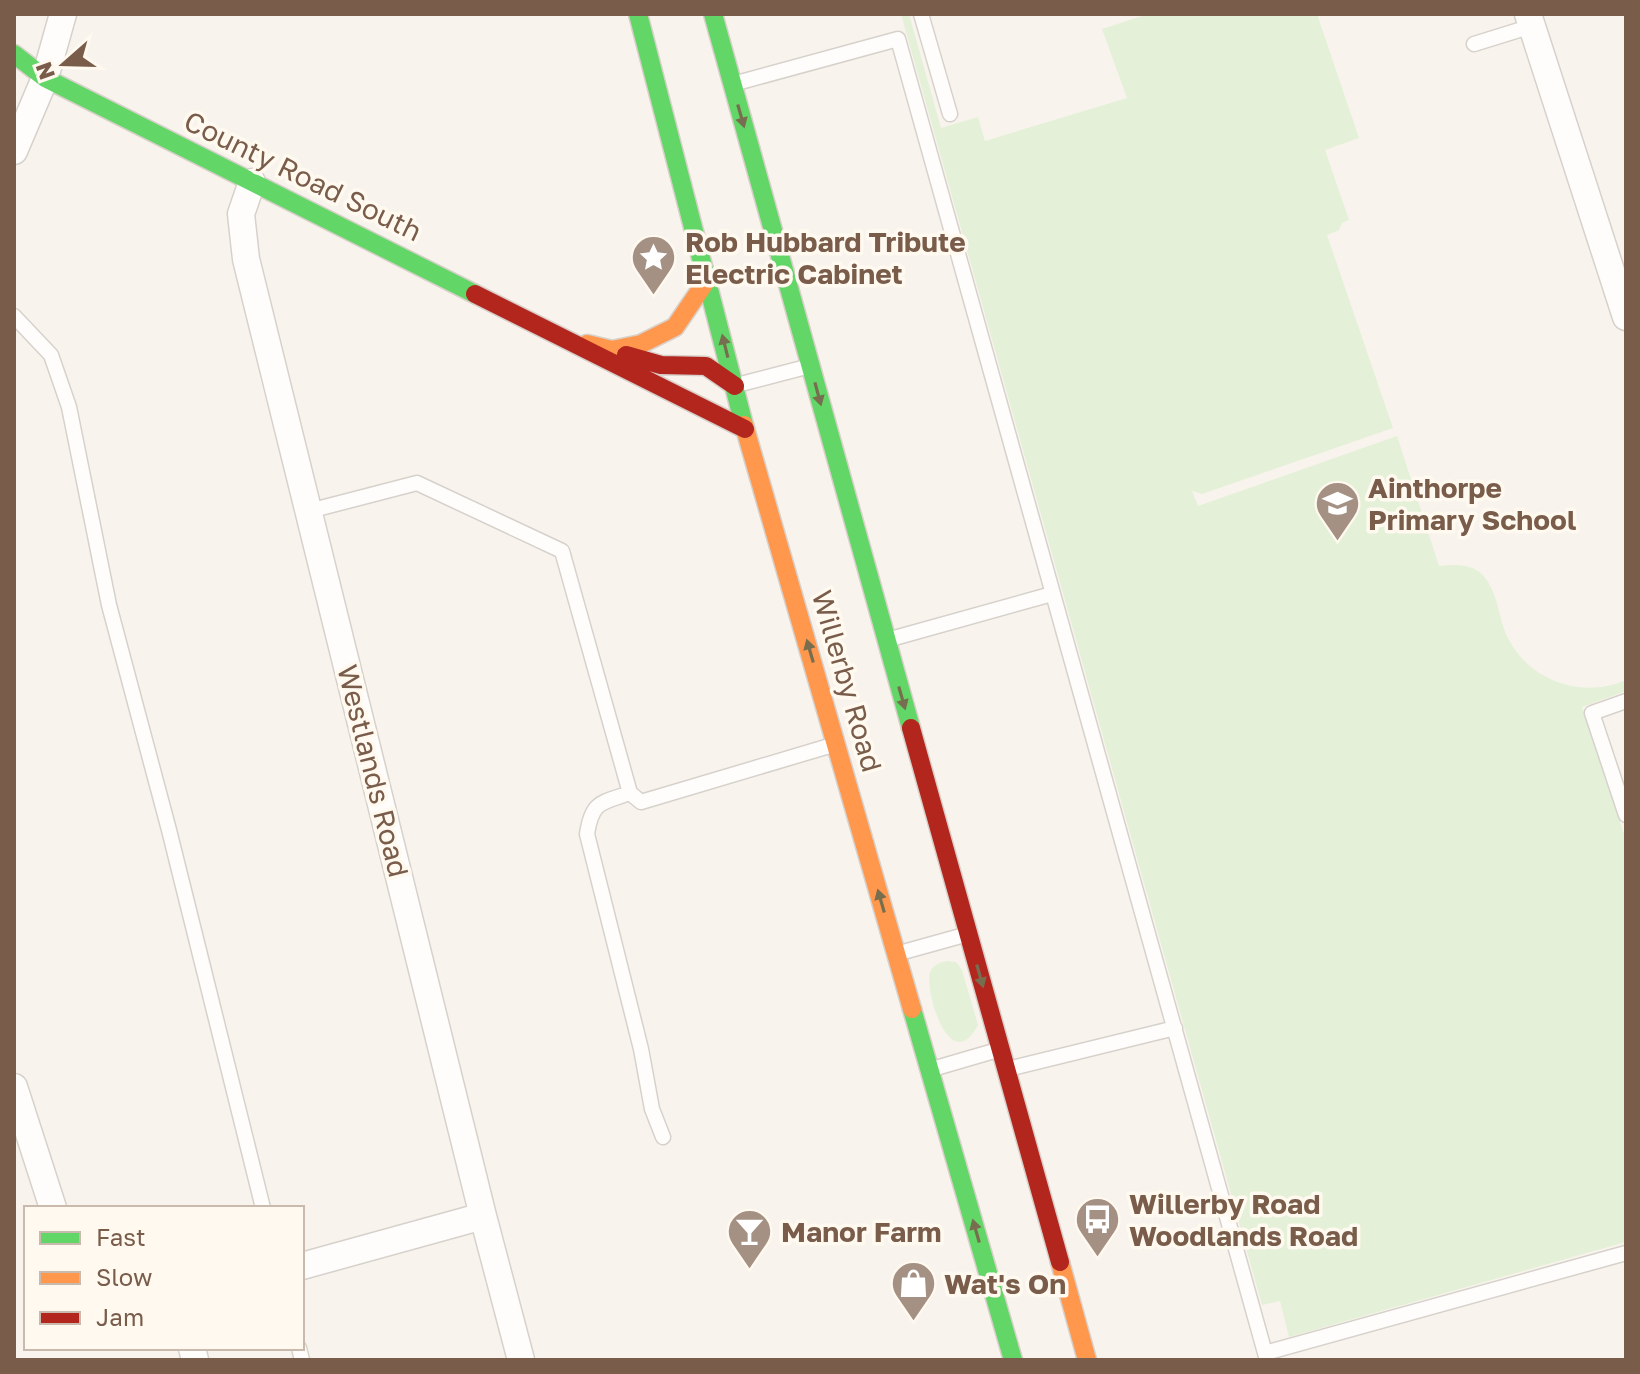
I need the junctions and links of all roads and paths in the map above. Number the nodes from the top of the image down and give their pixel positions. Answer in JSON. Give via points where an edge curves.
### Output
{"nodes":[{"id":1,"x":63,"y":14,"type":"edge"},
{"id":2,"x":638,"y":14,"type":"edge"},
{"id":3,"x":713,"y":14,"type":"edge"},
{"id":4,"x":921,"y":14,"type":"edge"},
{"id":5,"x":1530,"y":20,"type":"edge"},
{"id":6,"x":1474,"y":44,"type":"dead end"},
{"id":7,"x":14,"y":54,"type":"edge"},
{"id":8,"x":45,"y":78,"type":"junction"},
{"id":9,"x":732,"y":84,"type":"junction"},
{"id":10,"x":950,"y":114,"type":"dead end"},
{"id":11,"x":14,"y":151,"type":"edge"},
{"id":12,"x":252,"y":182,"type":"junction"},
{"id":13,"x":707,"y":280,"type":"junction"},
{"id":14,"x":14,"y":316,"type":"edge"},
{"id":15,"x":1626,"y":317,"type":"edge"},
{"id":16,"x":572,"y":341,"type":"junction"},
{"id":17,"x":612,"y":350,"type":"junction"},
{"id":18,"x":810,"y":366,"type":"junction"},
{"id":19,"x":735,"y":386,"type":"junction"},
{"id":20,"x":745,"y":429,"type":"junction"},
{"id":21,"x":309,"y":511,"type":"junction"},
{"id":22,"x":1052,"y":594,"type":"junction"},
{"id":23,"x":886,"y":640,"type":"junction"},
{"id":24,"x":1626,"y":701,"type":"edge"},
{"id":25,"x":836,"y":743,"type":"junction"},
{"id":26,"x":630,"y":793,"type":"junction"},
{"id":27,"x":1626,"y":815,"type":"edge"},
{"id":28,"x":968,"y":934,"type":"junction"},
{"id":29,"x":896,"y":954,"type":"junction"},
{"id":30,"x":1175,"y":1028,"type":"junction"},
{"id":31,"x":1001,"y":1049,"type":"junction"},
{"id":32,"x":1006,"y":1069,"type":"junction"},
{"id":33,"x":928,"y":1070,"type":"junction"},
{"id":34,"x":14,"y":1087,"type":"edge"},
{"id":35,"x":663,"y":1137,"type":"dead end"},
{"id":36,"x":52,"y":1206,"type":"edge"},
{"id":37,"x":263,"y":1206,"type":"edge"},
{"id":38,"x":483,"y":1216,"type":"junction"},
{"id":39,"x":1626,"y":1253,"type":"edge"},
{"id":40,"x":304,"y":1265,"type":"edge"},
{"id":41,"x":1266,"y":1356,"type":"edge"},
{"id":42,"x":521,"y":1360,"type":"edge"},
{"id":43,"x":1013,"y":1360,"type":"edge"},
{"id":44,"x":1087,"y":1360,"type":"edge"}],
"edges":[{"from":1,"to":8,"type":"street"},
{"from":2,"to":13,"type":"street","name":"Willerby Road"},
{"from":3,"to":9,"type":"street","name":"Willerby Road"},
{"from":4,"to":10,"type":"lane"},
{"from":5,"to":6,"type":"lane"},
{"from":5,"to":15,"type":"street"},
{"from":7,"to":8,"type":"street","name":"County Road South"},
{"from":8,"to":11,"type":"street"},
{"from":8,"to":12,"type":"street","name":"County Road South"},
{"from":9,"to":18,"type":"street","name":"Willerby Road","one_way":true},
{"from":9,"to":22,"type":"lane","via":[[898,39]]},
{"from":12,"to":16,"type":"street","name":"County Road South"},
{"from":12,"to":21,"type":"street","name":"Westlands Road","via":[[241,214],[246,259]]},
{"from":13,"to":17,"type":"street","name":"County Road South","via":[[675,327],[641,344]]},
{"from":19,"to":13,"type":"street","name":"Willerby Road","one_way":true},
{"from":14,"to":37,"type":"lane","via":[[51,355],[69,407],[109,605]]},
{"from":16,"to":17,"type":"street","name":"County Road South"},
{"from":16,"to":20,"type":"street","name":"County Road South"},
{"from":17,"to":19,"type":"street","name":"County Road South","via":[[661,365],[706,366]]},
{"from":18,"to":19,"type":"lane"},
{"from":18,"to":23,"type":"street","name":"Willerby Road","one_way":true},
{"from":19,"to":20,"type":"street","name":"Willerby Road"},
{"from":25,"to":20,"type":"street","name":"Willerby Road","one_way":true},
{"from":21,"to":26,"type":"lane","via":[[417,483],[562,551]]},
{"from":21,"to":38,"type":"street","name":"Westlands Road"},
{"from":22,"to":23,"type":"lane"},
{"from":22,"to":30,"type":"lane"},
{"from":23,"to":28,"type":"street","name":"Willerby Road","one_way":true},
{"from":24,"to":27,"type":"lane","via":[[1592,713]]},
{"from":25,"to":26,"type":"lane","via":[[641,802]]},
{"from":29,"to":25,"type":"street","name":"Willerby Road","one_way":true},
{"from":26,"to":35,"type":"lane","via":[[601,803],[590,813],[587,834]]},
{"from":28,"to":29,"type":"lane"},
{"from":28,"to":31,"type":"street","name":"Willerby Road","one_way":true},
{"from":29,"to":33,"type":"street","name":"Willerby Road"},
{"from":30,"to":32,"type":"lane"},
{"from":30,"to":41,"type":"lane"},
{"from":31,"to":32,"type":"street","name":"Willerby Road"},
{"from":31,"to":33,"type":"lane"},
{"from":32,"to":44,"type":"street","name":"Willerby Road"},
{"from":43,"to":33,"type":"street","name":"Willerby Road","one_way":true},
{"from":34,"to":36,"type":"street"},
{"from":38,"to":40,"type":"street"},
{"from":38,"to":42,"type":"street","name":"Westlands Road"},
{"from":39,"to":41,"type":"lane"}]}
